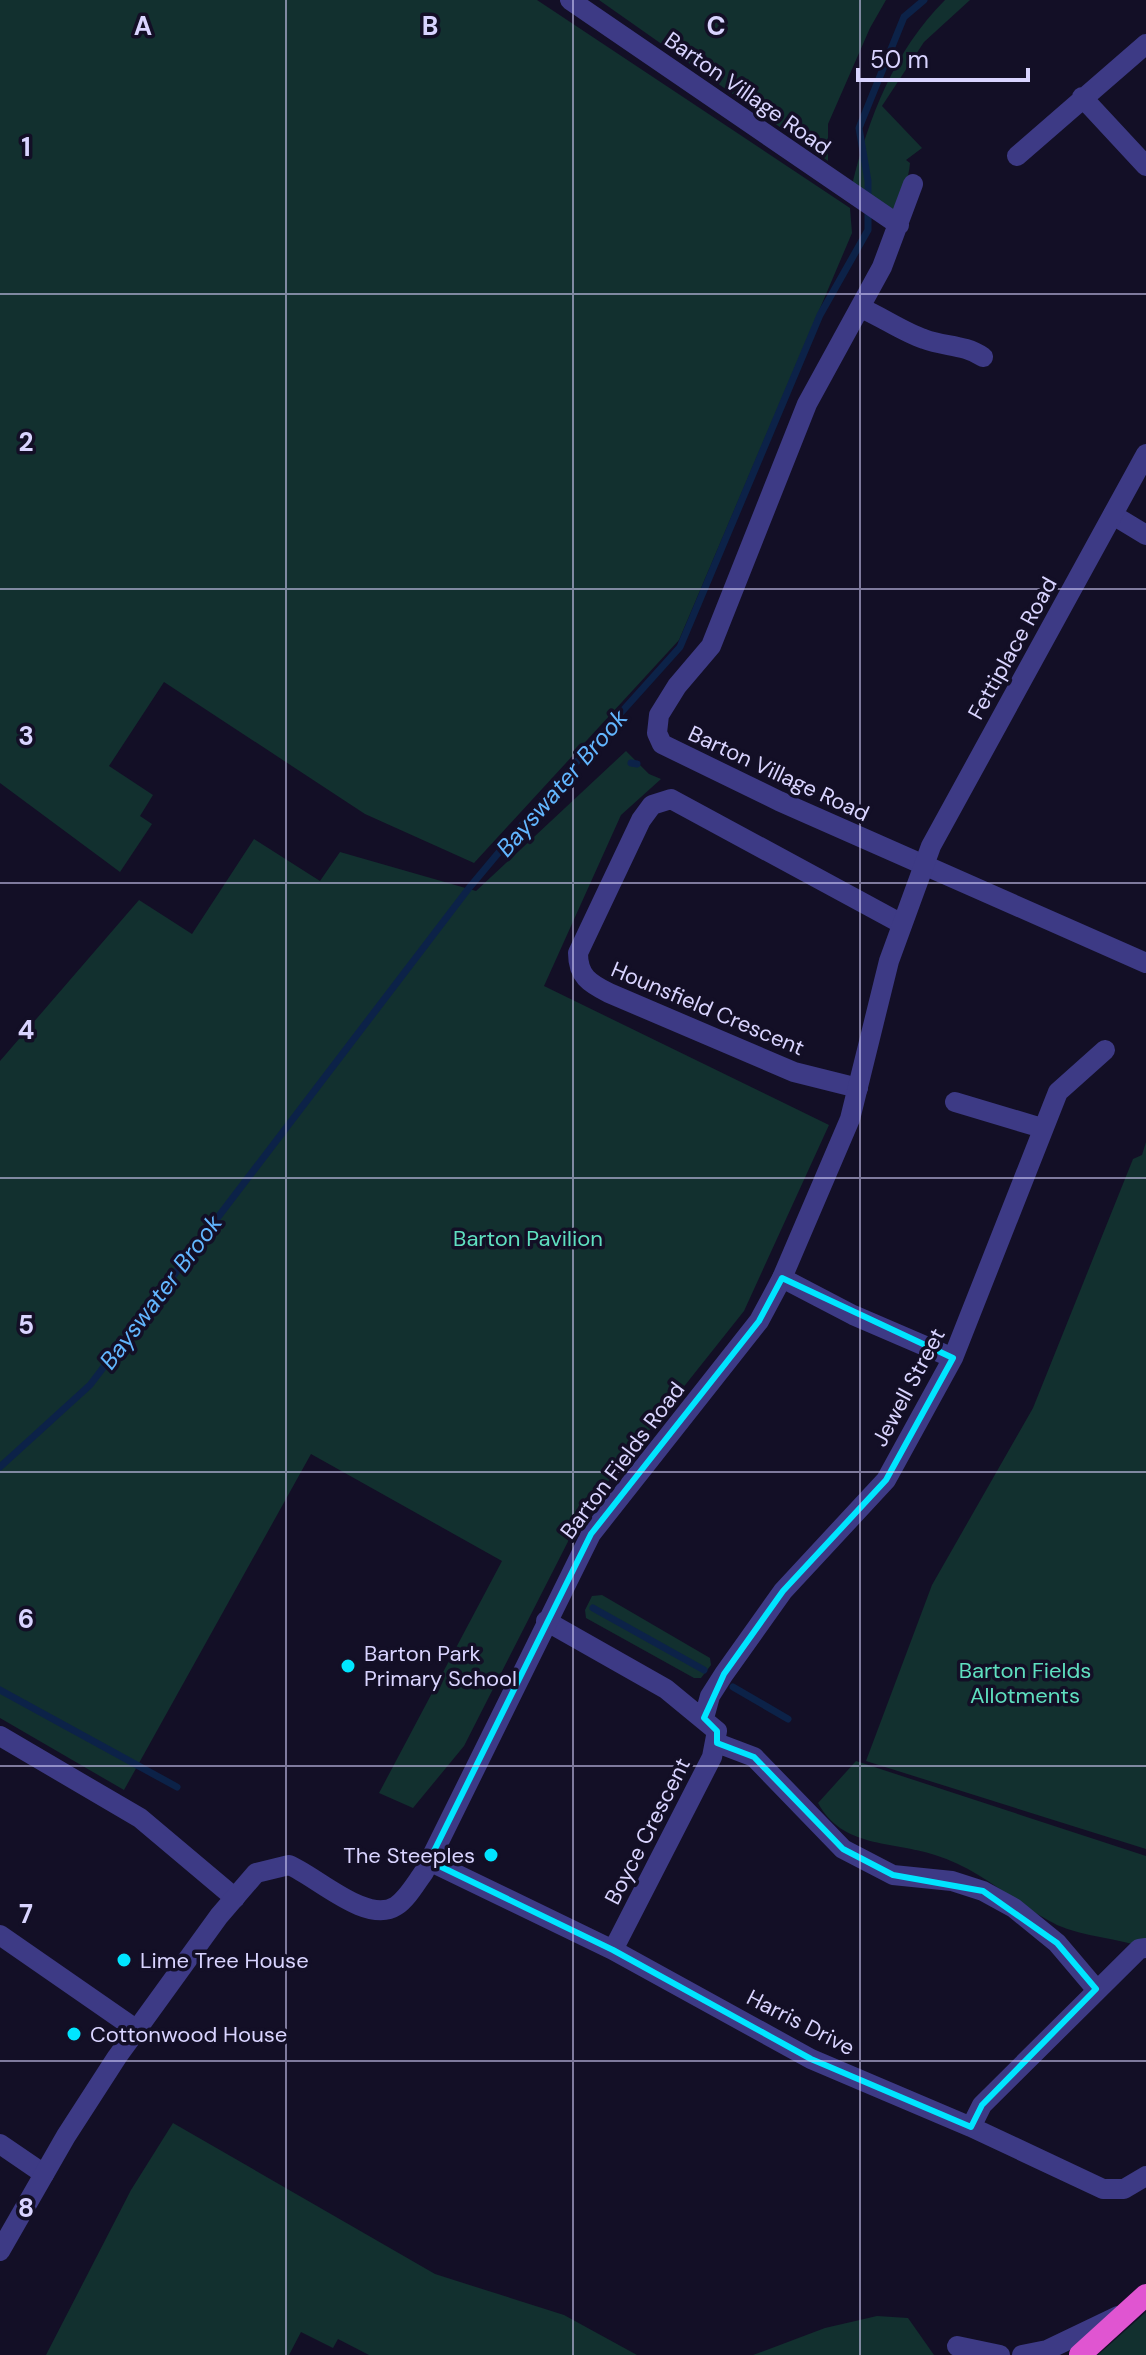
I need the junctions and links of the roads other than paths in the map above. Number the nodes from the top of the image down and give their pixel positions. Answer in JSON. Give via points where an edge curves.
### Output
{"nodes":[{"id":1,"x":570,"y":0,"type":"edge"},
{"id":2,"x":1146,"y":44,"type":"edge"},
{"id":3,"x":1082,"y":97,"type":"junction"},
{"id":4,"x":1017,"y":156,"type":"dead end"},
{"id":5,"x":1146,"y":166,"type":"edge"},
{"id":6,"x":913,"y":184,"type":"dead end"},
{"id":7,"x":890,"y":220,"type":"junction"},
{"id":8,"x":861,"y":308,"type":"junction"},
{"id":9,"x":976,"y":345,"type":"dead end"},
{"id":10,"x":1146,"y":454,"type":"edge"},
{"id":11,"x":1113,"y":515,"type":"junction"},
{"id":12,"x":1146,"y":535,"type":"edge"},
{"id":13,"x":924,"y":866,"type":"junction"},
{"id":14,"x":902,"y":924,"type":"junction"},
{"id":15,"x":1146,"y":963,"type":"edge"},
{"id":16,"x":1105,"y":1050,"type":"dead end"},
{"id":17,"x":858,"y":1088,"type":"junction"},
{"id":18,"x":955,"y":1102,"type":"dead end"},
{"id":19,"x":1042,"y":1128,"type":"junction"},
{"id":20,"x":782,"y":1278,"type":"junction"},
{"id":21,"x":953,"y":1358,"type":"junction"},
{"id":22,"x":546,"y":1621,"type":"junction"},
{"id":23,"x":704,"y":1718,"type":"junction"},
{"id":24,"x":0,"y":1736,"type":"edge"},
{"id":25,"x":717,"y":1743,"type":"junction"},
{"id":26,"x":429,"y":1861,"type":"junction"},
{"id":27,"x":235,"y":1898,"type":"junction"},
{"id":28,"x":0,"y":1935,"type":"edge"},
{"id":29,"x":1146,"y":1948,"type":"edge"},
{"id":30,"x":613,"y":1950,"type":"junction"},
{"id":31,"x":1096,"y":1989,"type":"junction"},
{"id":32,"x":137,"y":2030,"type":"junction"},
{"id":33,"x":971,"y":2127,"type":"junction"},
{"id":34,"x":0,"y":2144,"type":"edge"},
{"id":35,"x":44,"y":2174,"type":"junction"},
{"id":36,"x":1146,"y":2176,"type":"edge"},
{"id":37,"x":0,"y":2251,"type":"edge"},
{"id":38,"x":1138,"y":2302,"type":"edge"},
{"id":39,"x":960,"y":2355,"type":"edge"},
{"id":40,"x":1000,"y":2355,"type":"edge"},
{"id":41,"x":1022,"y":2355,"type":"edge"},
{"id":42,"x":1080,"y":2355,"type":"edge"}],
"edges":[{"from":1,"to":7,"type":"street","name":"Barton Village Road"},
{"from":2,"to":3,"type":"street"},
{"from":3,"to":4,"type":"street"},
{"from":3,"to":5,"type":"street"},
{"from":6,"to":7,"type":"street","name":"Barton Village Road"},
{"from":7,"to":8,"type":"street","name":"Barton Village Road"},
{"from":8,"to":9,"type":"street","via":[[920,338],[943,345]]},
{"from":8,"to":13,"type":"street","name":"Barton Village Road","via":[[807,404],[711,646],[659,715],[657,733],[662,744]]},
{"from":10,"to":11,"type":"street","name":"Fettiplace Road"},
{"from":11,"to":12,"type":"street"},
{"from":11,"to":13,"type":"street","name":"Fettiplace Road"},
{"from":13,"to":14,"type":"street","name":"Barton Fields Road"},
{"from":13,"to":15,"type":"street","name":"Barton Village Road"},
{"from":14,"to":17,"type":"street","name":"Barton Fields Road"},
{"from":14,"to":17,"type":"street","name":"Hounsfield Crescent","via":[[671,799],[652,805],[641,820],[578,953],[578,969],[588,982],[609,993],[794,1072]]},
{"from":16,"to":19,"type":"street","name":"Jewell Street","via":[[1058,1092]]},
{"from":17,"to":20,"type":"street","name":"Barton Fields Road","via":[[844,1138]]},
{"from":18,"to":19,"type":"street"},
{"from":19,"to":21,"type":"street","name":"Jewell Street"},
{"from":20,"to":21,"type":"street"},
{"from":20,"to":22,"type":"street","name":"Barton Fields Road","via":[[759,1321],[591,1534]]},
{"from":21,"to":23,"type":"street","name":"Jewell Street","via":[[886,1480],[783,1591],[710,1696]]},
{"from":22,"to":23,"type":"street","name":"Boyce Crescent","via":[[666,1689]]},
{"from":22,"to":26,"type":"street","name":"Barton Fields Road"},
{"from":23,"to":25,"type":"street","name":"Boyce Crescent","via":[[717,1731]]},
{"from":24,"to":27,"type":"street","via":[[140,1818]]},
{"from":25,"to":30,"type":"street","name":"Boyce Crescent"},
{"from":25,"to":31,"type":"street","via":[[754,1757],[843,1849],[893,1875],[952,1881],[1014,1908],[1057,1943]]},
{"from":26,"to":27,"type":"street","name":"Barton Fields Road","via":[[399,1905],[388,1910],[357,1904],[289,1865],[256,1873]]},
{"from":26,"to":30,"type":"street"},
{"from":27,"to":32,"type":"street","name":"Barton Fields Road"},
{"from":28,"to":32,"type":"street"},
{"from":29,"to":31,"type":"street"},
{"from":30,"to":33,"type":"street","name":"Harris Drive","via":[[811,2059]]},
{"from":31,"to":33,"type":"street","via":[[982,2105]]},
{"from":32,"to":35,"type":"street","name":"Barton Fields Road"},
{"from":33,"to":36,"type":"street","name":"Harris Drive","via":[[1103,2189],[1124,2189]]},
{"from":34,"to":35,"type":"street"},
{"from":35,"to":37,"type":"street","name":"Barton Fields Road"},
{"from":38,"to":41,"type":"street","via":[[1047,2350]]},
{"from":38,"to":42,"type":"highway"},
{"from":39,"to":40,"type":"street","via":[[957,2346]]}]}
